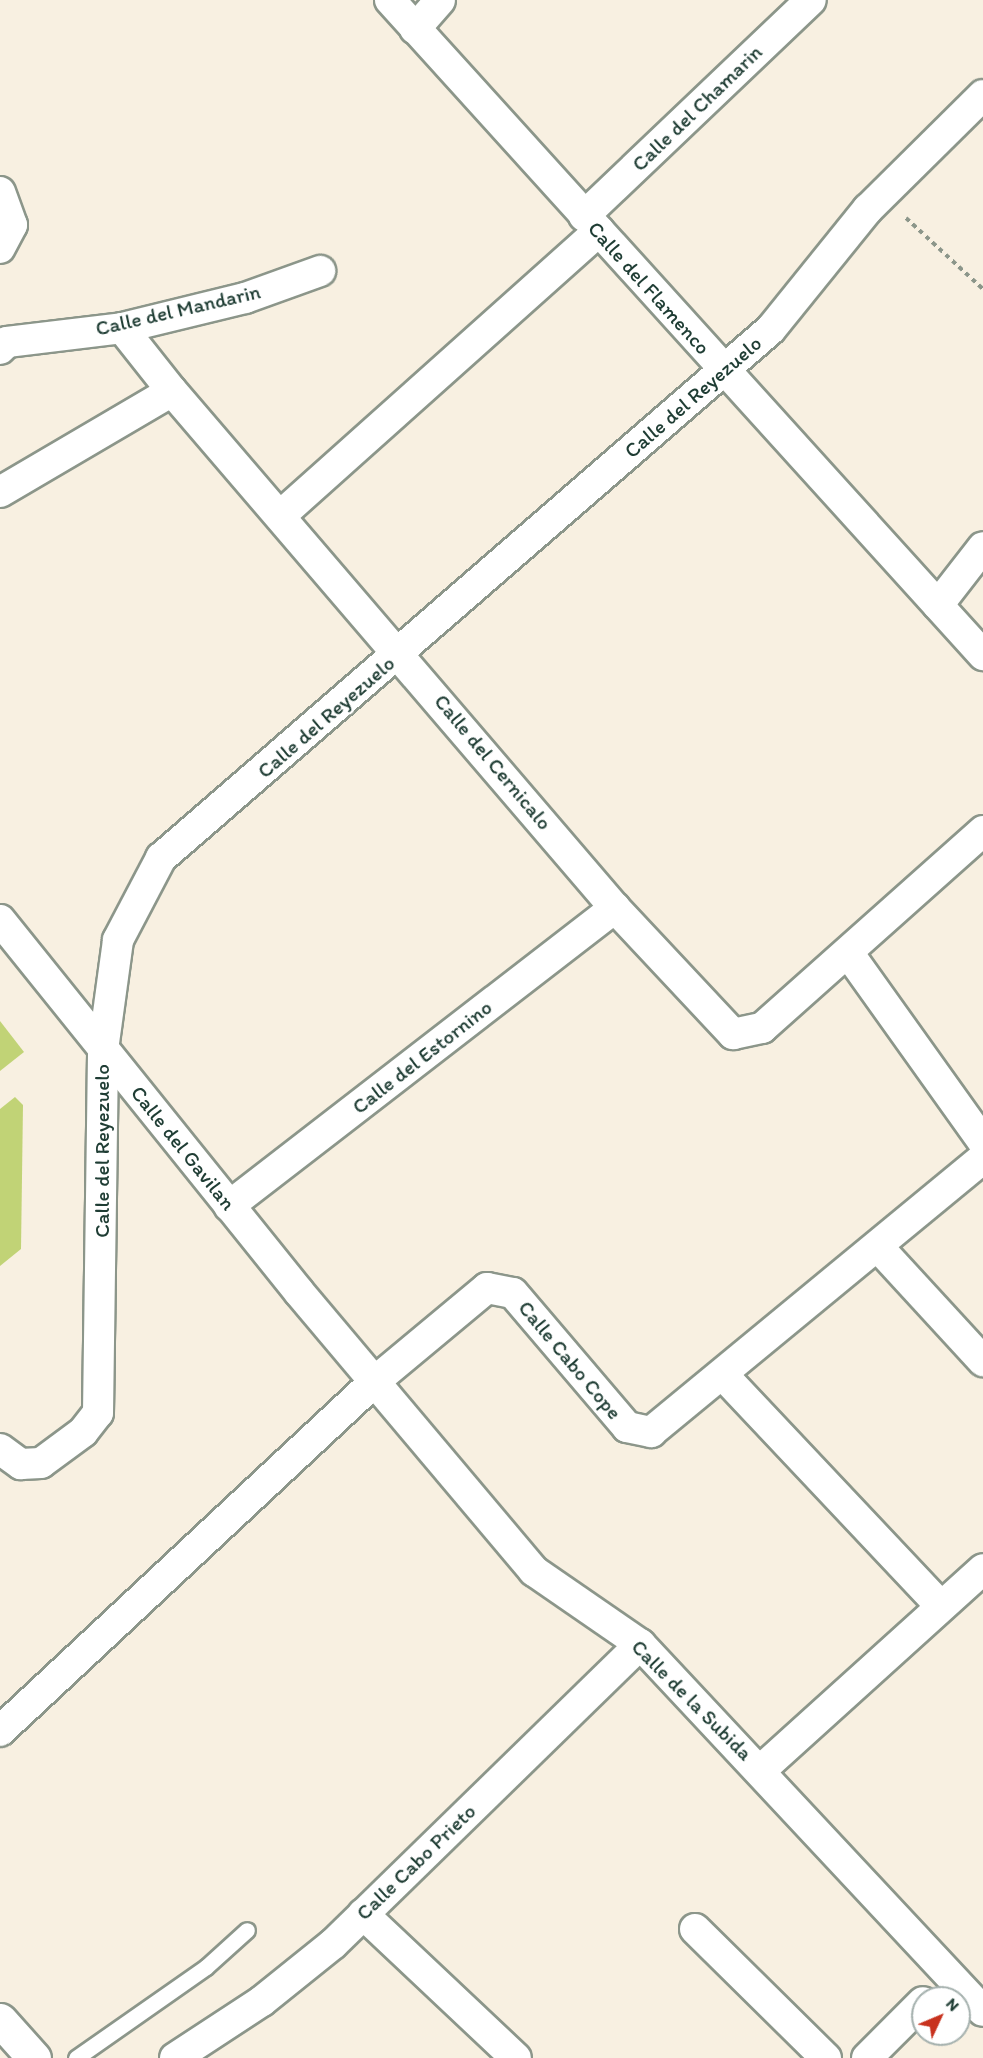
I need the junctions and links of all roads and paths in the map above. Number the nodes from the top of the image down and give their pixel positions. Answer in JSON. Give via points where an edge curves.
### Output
{"nodes":[{"id":1,"x":390,"y":0,"type":"edge"},
{"id":2,"x":440,"y":0,"type":"edge"},
{"id":3,"x":811,"y":0,"type":"edge"},
{"id":4,"x":415,"y":29,"type":"junction"},
{"id":5,"x":983,"y":95,"type":"edge"},
{"id":6,"x":0,"y":192,"type":"edge"},
{"id":7,"x":881,"y":195,"type":"junction"},
{"id":8,"x":592,"y":224,"type":"junction"},
{"id":9,"x":0,"y":248,"type":"edge"},
{"id":10,"x":320,"y":271,"type":"dead end"},
{"id":11,"x":983,"y":289,"type":"edge"},
{"id":12,"x":122,"y":328,"type":"junction"},
{"id":13,"x":0,"y":349,"type":"edge"},
{"id":14,"x":723,"y":371,"type":"junction"},
{"id":15,"x":172,"y":391,"type":"junction"},
{"id":16,"x":0,"y":492,"type":"edge"},
{"id":17,"x":280,"y":516,"type":"junction"},
{"id":18,"x":983,"y":547,"type":"edge"},
{"id":19,"x":938,"y":605,"type":"junction"},
{"id":20,"x":401,"y":652,"type":"junction"},
{"id":21,"x":983,"y":655,"type":"edge"},
{"id":22,"x":983,"y":831,"type":"edge"},
{"id":23,"x":615,"y":909,"type":"junction"},
{"id":24,"x":0,"y":920,"type":"edge"},
{"id":25,"x":849,"y":954,"type":"junction"},
{"id":26,"x":103,"y":1050,"type":"junction"},
{"id":27,"x":983,"y":1142,"type":"edge"},
{"id":28,"x":983,"y":1158,"type":"edge"},
{"id":29,"x":229,"y":1206,"type":"junction"},
{"id":30,"x":879,"y":1248,"type":"junction"},
{"id":31,"x":299,"y":1292,"type":"joint"},
{"id":32,"x":983,"y":1361,"type":"edge"},
{"id":33,"x":723,"y":1375,"type":"junction"},
{"id":34,"x":374,"y":1382,"type":"junction"},
{"id":35,"x":0,"y":1449,"type":"edge"},
{"id":36,"x":983,"y":1569,"type":"edge"},
{"id":37,"x":940,"y":1605,"type":"junction"},
{"id":38,"x":640,"y":1644,"type":"junction"},
{"id":39,"x":0,"y":1731,"type":"edge"},
{"id":40,"x":762,"y":1768,"type":"junction"},
{"id":41,"x":363,"y":1914,"type":"junction"},
{"id":42,"x":695,"y":1929,"type":"dead end"},
{"id":43,"x":247,"y":1930,"type":"dead end"},
{"id":44,"x":950,"y":1976,"type":"junction"},
{"id":45,"x":940,"y":1986,"type":"edge"},
{"id":46,"x":983,"y":2011,"type":"edge"},
{"id":47,"x":911,"y":2014,"type":"edge"},
{"id":48,"x":0,"y":2020,"type":"edge"},
{"id":49,"x":34,"y":2058,"type":"edge"},
{"id":50,"x":76,"y":2058,"type":"edge"},
{"id":51,"x":176,"y":2058,"type":"edge"},
{"id":52,"x":516,"y":2058,"type":"edge"},
{"id":53,"x":826,"y":2058,"type":"edge"},
{"id":54,"x":867,"y":2058,"type":"edge"}],
"edges":[{"from":1,"to":4,"type":"street","name":"Calle del Flamenco"},
{"from":2,"to":4,"type":"street"},
{"from":3,"to":8,"type":"street","name":"Calle del Chamarin"},
{"from":4,"to":8,"type":"street","name":"Calle del Flamenco"},
{"from":5,"to":7,"type":"street","name":"Calle del Reyezuelo"},
{"from":6,"to":9,"type":"street","via":[[12,225]]},
{"from":7,"to":11,"type":"path"},
{"from":7,"to":14,"type":"street","name":"Calle del Reyezuelo","via":[[771,329]]},
{"from":8,"to":14,"type":"street","name":"Calle del Flamenco"},
{"from":8,"to":17,"type":"street","name":"Calle del Chamarin"},
{"from":10,"to":12,"type":"street","name":"Calle del Mandarin","via":[[244,298]]},
{"from":12,"to":13,"type":"street","name":"Calle del Mandarin","via":[[7,342]]},
{"from":12,"to":15,"type":"street","name":"Calle del Cernicalo"},
{"from":14,"to":19,"type":"street","name":"Calle del Flamenco"},
{"from":14,"to":20,"type":"street","name":"Calle del Reyezuelo"},
{"from":15,"to":16,"type":"street"},
{"from":15,"to":17,"type":"street","name":"Calle del Cernicalo"},
{"from":17,"to":20,"type":"street","name":"Calle del Cernicalo"},
{"from":18,"to":19,"type":"street"},
{"from":19,"to":21,"type":"street","name":"Calle del Flamenco"},
{"from":20,"to":23,"type":"street","name":"Calle del Cernicalo"},
{"from":20,"to":26,"type":"street","name":"Calle del Reyezuelo","via":[[161,858],[118,940]]},
{"from":22,"to":25,"type":"street","name":"Calle del Cernicalo"},
{"from":23,"to":25,"type":"street","name":"Calle del Cernicalo","via":[[733,1034],[762,1028]]},
{"from":23,"to":29,"type":"street","name":"Calle del Estornino"},
{"from":24,"to":26,"type":"street","name":"Calle del Gavilan"},
{"from":25,"to":27,"type":"street"},
{"from":26,"to":29,"type":"street","name":"Calle del Gavilan"},
{"from":26,"to":35,"type":"street","name":"Calle del Reyezuelo","via":[[98,1413],[84,1432],[41,1463],[21,1464]]},
{"from":28,"to":30,"type":"street","name":"Calle Cabo Cope"},
{"from":29,"to":31,"type":"street","name":"Calle del Gavilan"},
{"from":30,"to":32,"type":"street"},
{"from":30,"to":33,"type":"street","name":"Calle Cabo Cope"},
{"from":31,"to":34,"type":"street","name":"Calle de la Subida"},
{"from":33,"to":34,"type":"street","name":"Calle Cabo Cope","via":[[659,1429],[634,1431],[513,1293],[494,1286]]},
{"from":33,"to":37,"type":"street"},
{"from":34,"to":38,"type":"street","name":"Calle de la Subida","via":[[534,1571]]},
{"from":34,"to":39,"type":"street"},
{"from":36,"to":37,"type":"street"},
{"from":37,"to":40,"type":"street"},
{"from":38,"to":40,"type":"street","name":"Calle de la Subida"},
{"from":38,"to":41,"type":"street","name":"Calle Cabo Prieto"},
{"from":40,"to":44,"type":"street","name":"Calle de la Subida"},
{"from":41,"to":51,"type":"street","name":"Calle Cabo Prieto","via":[[262,2001]]},
{"from":41,"to":52,"type":"street"},
{"from":42,"to":53,"type":"street"},
{"from":43,"to":50,"type":"lane","via":[[206,1968]]},
{"from":44,"to":45,"type":"street"},
{"from":44,"to":46,"type":"street","name":"Calle de la Subida"},
{"from":47,"to":54,"type":"street"},
{"from":48,"to":49,"type":"street"}]}
